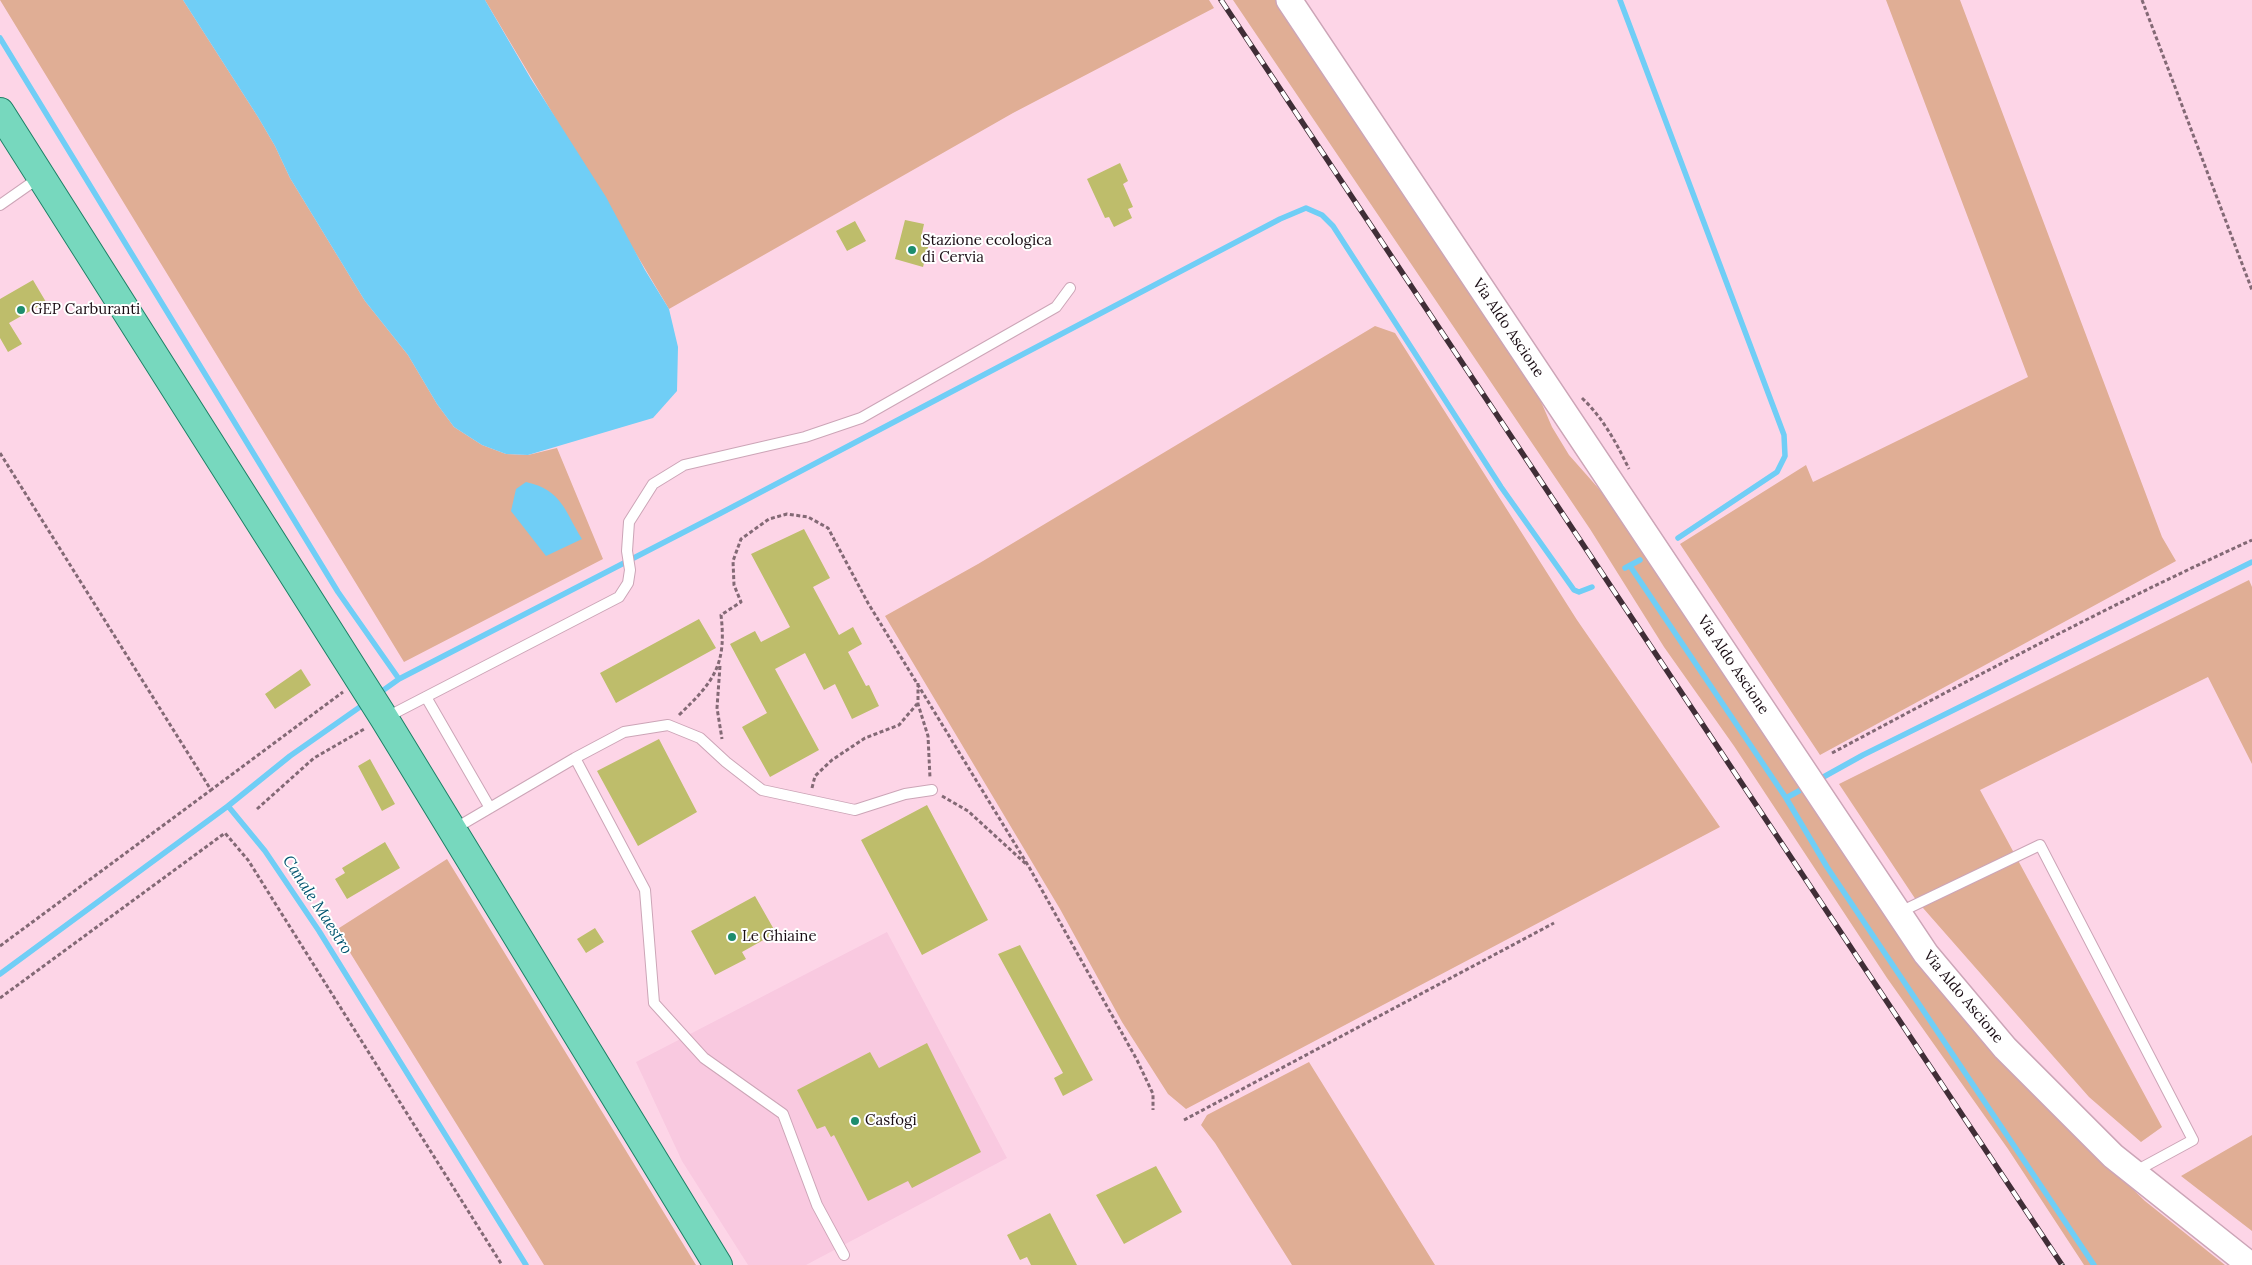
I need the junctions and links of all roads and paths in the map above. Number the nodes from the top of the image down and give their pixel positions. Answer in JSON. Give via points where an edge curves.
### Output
{"nodes":[{"id":1,"x":1289,"y":0,"type":"edge"},
{"id":2,"x":2142,"y":0,"type":"edge"},
{"id":3,"x":0,"y":112,"type":"edge"},
{"id":4,"x":41,"y":177,"type":"junction"},
{"id":5,"x":0,"y":205,"type":"edge"},
{"id":6,"x":1070,"y":288,"type":"dead end"},
{"id":7,"x":2252,"y":290,"type":"edge"},
{"id":8,"x":0,"y":453,"type":"edge"},
{"id":9,"x":2252,"y":540,"type":"edge"},
{"id":10,"x":720,"y":663,"type":"junction"},
{"id":11,"x":918,"y":683,"type":"junction"},
{"id":12,"x":426,"y":697,"type":"junction"},
{"id":13,"x":372,"y":699,"type":"junction"},
{"id":14,"x":918,"y":704,"type":"junction"},
{"id":15,"x":668,"y":725,"type":"junction"},
{"id":16,"x":1832,"y":753,"type":"dead end"},
{"id":17,"x":575,"y":758,"type":"junction"},
{"id":18,"x":726,"y":762,"type":"junction"},
{"id":19,"x":211,"y":790,"type":"junction"},
{"id":20,"x":932,"y":790,"type":"junction"},
{"id":21,"x":809,"y":801,"type":"junction"},
{"id":22,"x":490,"y":808,"type":"junction"},
{"id":23,"x":257,"y":809,"type":"dead end"},
{"id":24,"x":453,"y":829,"type":"junction"},
{"id":25,"x":1029,"y":868,"type":"junction"},
{"id":26,"x":1898,"y":913,"type":"junction"},
{"id":27,"x":1554,"y":922,"type":"dead end"},
{"id":28,"x":0,"y":946,"type":"edge"},
{"id":29,"x":0,"y":998,"type":"edge"},
{"id":30,"x":1153,"y":1110,"type":"dead end"},
{"id":31,"x":1184,"y":1120,"type":"dead end"},
{"id":32,"x":2133,"y":1172,"type":"junction"},
{"id":33,"x":844,"y":1255,"type":"dead end"},
{"id":34,"x":502,"y":1265,"type":"edge"},
{"id":35,"x":718,"y":1265,"type":"edge"},
{"id":36,"x":2250,"y":1265,"type":"edge"}],
"edges":[{"from":1,"to":26,"type":"street","name":"Via Aldo Ascione"},
{"from":2,"to":7,"type":"path"},
{"from":3,"to":4,"type":"main road"},
{"from":4,"to":5,"type":"lane"},
{"from":4,"to":13,"type":"main road"},
{"from":6,"to":12,"type":"lane","via":[[1056,307],[861,418],[805,437],[684,465],[653,484],[629,522],[627,551],[630,570],[628,583],[619,596]]},
{"from":8,"to":19,"type":"path"},
{"from":9,"to":16,"type":"path","via":[[2003,661]]},
{"from":10,"to":11,"type":"path","via":[[723,637],[720,615],[741,602],[734,585],[733,561],[741,539],[769,519],[787,514],[808,517],[828,528],[868,603]]},
{"from":10,"to":15,"type":"path","via":[[706,688]]},
{"from":10,"to":18,"type":"path","via":[[717,708]]},
{"from":11,"to":14,"type":"path"},
{"from":11,"to":25,"type":"path"},
{"from":12,"to":13,"type":"lane"},
{"from":12,"to":22,"type":"lane"},
{"from":13,"to":19,"type":"path"},
{"from":13,"to":23,"type":"path","via":[[314,758]]},
{"from":13,"to":24,"type":"main road"},
{"from":14,"to":20,"type":"path","via":[[928,736]]},
{"from":14,"to":21,"type":"path","via":[[899,726],[865,738],[832,760],[815,776]]},
{"from":15,"to":17,"type":"lane","via":[[624,732]]},
{"from":15,"to":18,"type":"lane","via":[[700,738]]},
{"from":17,"to":22,"type":"lane"},
{"from":17,"to":33,"type":"lane","via":[[646,890],[654,1003],[704,1058],[783,1114],[817,1205]]},
{"from":18,"to":21,"type":"lane","via":[[762,790]]},
{"from":19,"to":28,"type":"path"},
{"from":20,"to":21,"type":"lane","via":[[905,794],[855,810]]},
{"from":20,"to":25,"type":"path","via":[[968,811]]},
{"from":22,"to":24,"type":"lane"},
{"from":24,"to":35,"type":"main road"},
{"from":25,"to":30,"type":"path","via":[[1154,1094]]},
{"from":26,"to":32,"type":"street","name":"Via Aldo Ascione","via":[[1926,954],[2005,1048]]},
{"from":26,"to":32,"type":"lane","via":[[2040,845],[2193,1140]]},
{"from":27,"to":31,"type":"path"},
{"from":29,"to":34,"type":"path","via":[[225,833],[248,860]]},
{"from":32,"to":36,"type":"street","name":"Via Aldo Ascione"}]}
